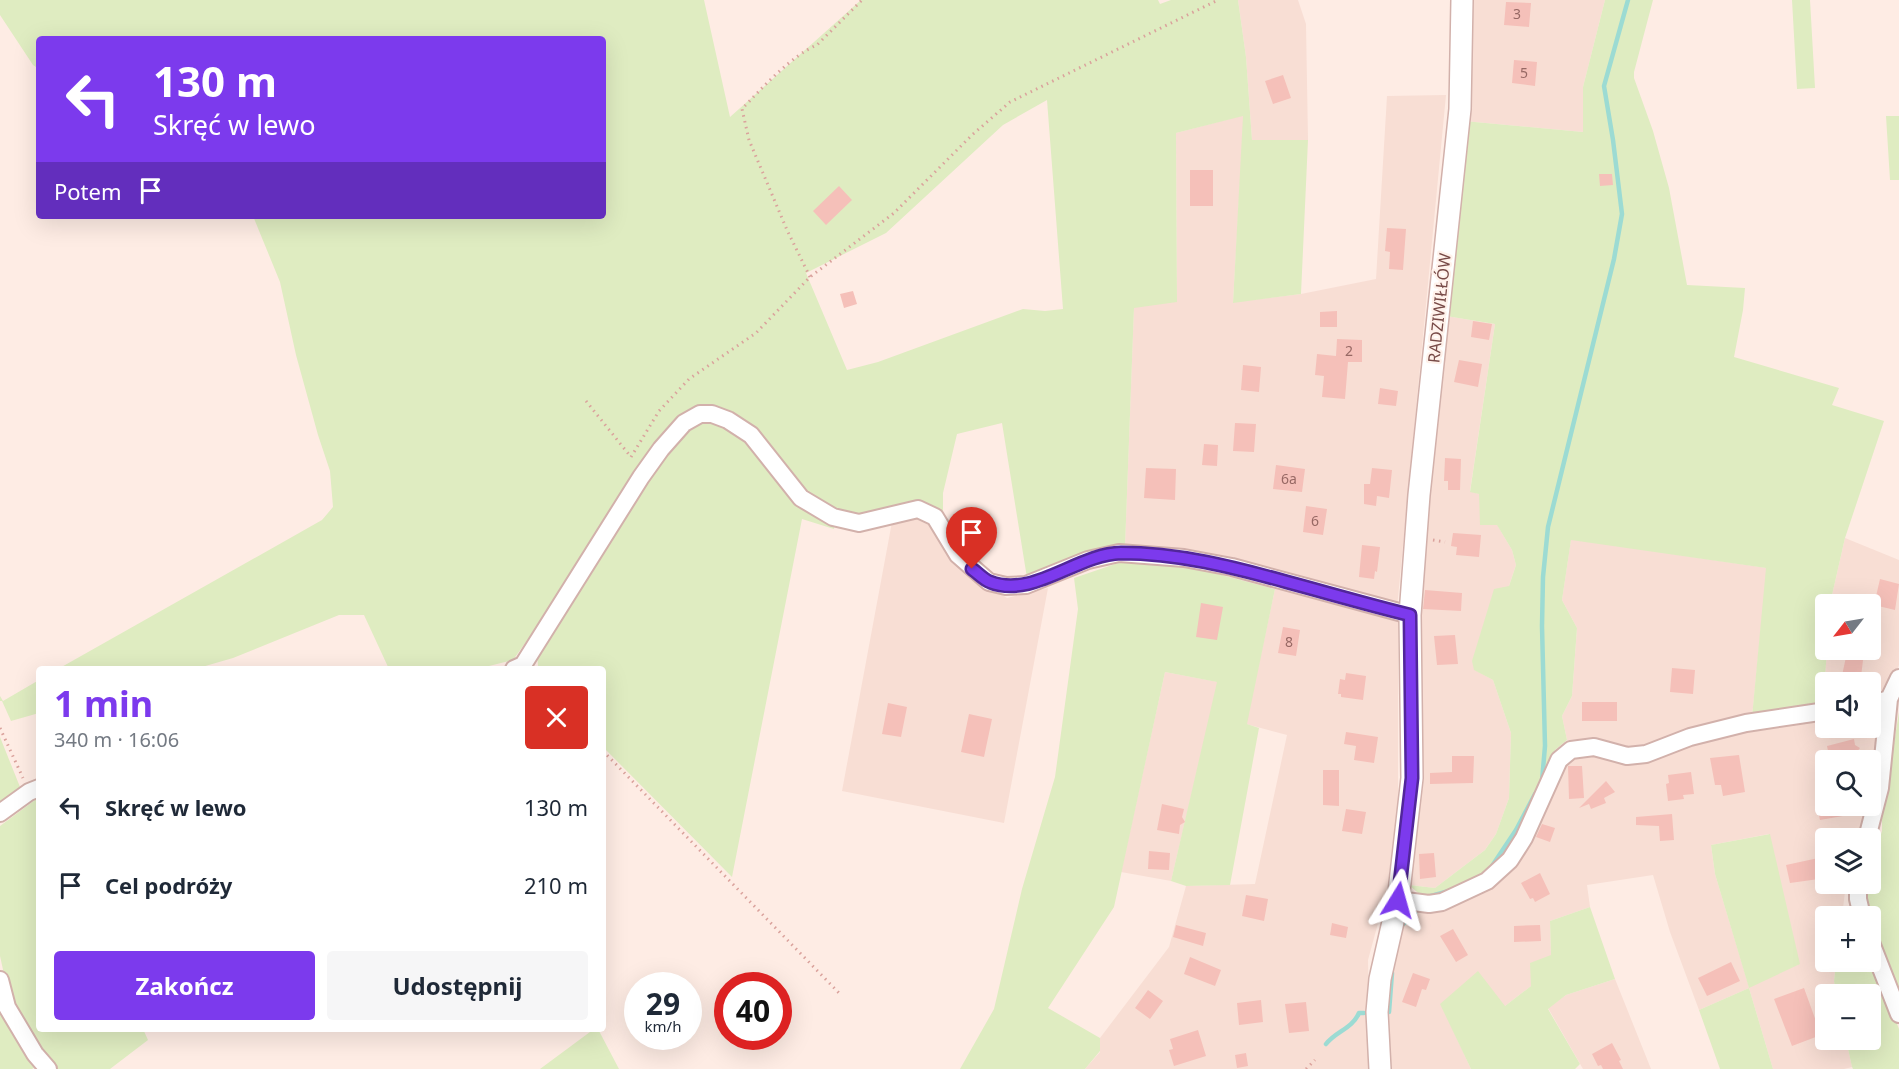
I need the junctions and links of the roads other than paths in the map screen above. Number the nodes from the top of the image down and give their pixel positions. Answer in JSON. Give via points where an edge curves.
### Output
{"nodes":[{"id":1,"x":1462,"y":0,"type":"edge"},
{"id":2,"x":1410,"y":615,"type":"junction"},
{"id":3,"x":521,"y":666,"type":"edge"},
{"id":4,"x":1899,"y":678,"type":"edge"},
{"id":5,"x":1889,"y":699,"type":"junction"},
{"id":6,"x":1881,"y":702,"type":"edge"},
{"id":7,"x":1815,"y":713,"type":"edge"},
{"id":8,"x":34,"y":790,"type":"edge"},
{"id":9,"x":0,"y":813,"type":"edge"},
{"id":10,"x":1870,"y":828,"type":"edge"},
{"id":11,"x":1398,"y":900,"type":"junction"},
{"id":12,"x":1881,"y":968,"type":"edge"},
{"id":13,"x":0,"y":980,"type":"edge"},
{"id":14,"x":1899,"y":1014,"type":"edge"},
{"id":15,"x":48,"y":1069,"type":"edge"},
{"id":16,"x":1380,"y":1069,"type":"edge"}],
"edges":[{"from":1,"to":2,"type":"street","name":"RADZIWIŁŁÓW","via":[[1460,109]]},
{"from":2,"to":3,"type":"street","via":[[1232,567],[1184,558],[1119,553],[1088,560],[1026,585],[988,582],[958,555],[935,517],[918,509],[859,523],[833,517],[801,498],[751,435],[728,420],[700,414],[684,423],[641,477]]},
{"from":2,"to":11,"type":"street","name":"RADZIWIŁŁÓW","via":[[1412,778]]},
{"from":4,"to":5,"type":"street"},
{"from":5,"to":6,"type":"street"},
{"from":5,"to":10,"type":"street","via":[[1880,788]]},
{"from":7,"to":11,"type":"street","via":[[1746,723],[1690,737],[1646,754],[1627,756],[1594,747],[1571,750],[1559,760],[1510,860],[1487,881],[1443,902]]},
{"from":8,"to":9,"type":"street"},
{"from":11,"to":16,"type":"street","name":"RADZIWIŁŁÓW","via":[[1380,979]]},
{"from":12,"to":14,"type":"street"},
{"from":13,"to":15,"type":"street","via":[[7,1007]]}]}
